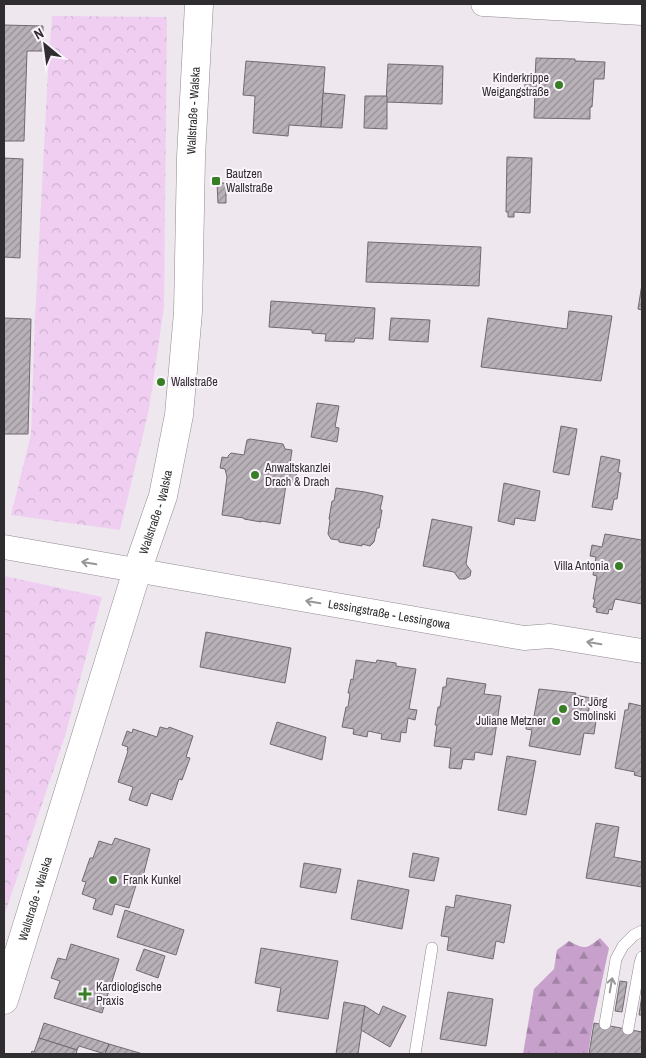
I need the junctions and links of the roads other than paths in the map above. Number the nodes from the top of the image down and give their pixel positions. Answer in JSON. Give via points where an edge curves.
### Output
{"nodes":[{"id":1,"x":199,"y":4,"type":"edge"},
{"id":2,"x":484,"y":4,"type":"edge"},
{"id":3,"x":642,"y":13,"type":"edge"},
{"id":4,"x":4,"y":547,"type":"edge"},
{"id":5,"x":137,"y":571,"type":"junction"},
{"id":6,"x":642,"y":650,"type":"edge"},
{"id":7,"x":642,"y":930,"type":"edge"},
{"id":8,"x":432,"y":948,"type":"dead end"},
{"id":9,"x":642,"y":957,"type":"edge"},
{"id":10,"x":4,"y":1000,"type":"edge"},
{"id":11,"x":604,"y":1024,"type":"dead end"},
{"id":12,"x":628,"y":1029,"type":"dead end"},
{"id":13,"x":415,"y":1054,"type":"edge"}],
"edges":[{"from":1,"to":5,"type":"street","name":"Wallstraße - Walska","via":[[191,157],[188,312],[179,415],[163,496]]},
{"from":2,"to":3,"type":"street"},
{"from":5,"to":4,"type":"street","name":"Lessingstraße - Lessingowa","one_way":true},
{"from":6,"to":5,"type":"street","name":"Lessingstraße - Lessingowa","one_way":true,"via":[[550,636],[524,638]]},
{"from":5,"to":10,"type":"street","name":"Wallstraße - Walska"},
{"from":11,"to":7,"type":"lane","one_way":true,"via":[[616,959],[623,946]]},
{"from":8,"to":13,"type":"lane"},
{"from":9,"to":12,"type":"lane"}]}
